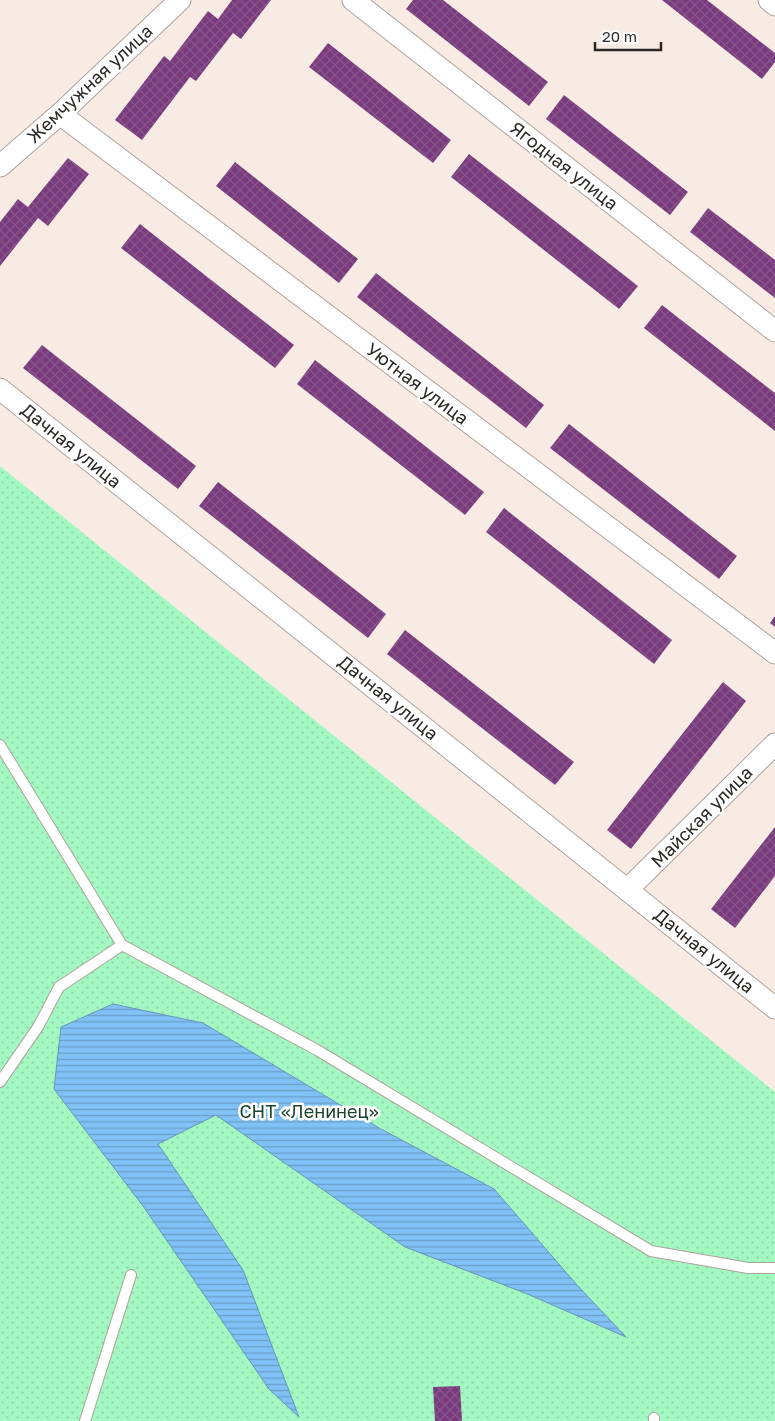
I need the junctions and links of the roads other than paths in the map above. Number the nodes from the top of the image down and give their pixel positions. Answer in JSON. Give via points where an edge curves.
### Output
{"nodes":[{"id":1,"x":180,"y":0,"type":"edge"},
{"id":2,"x":353,"y":0,"type":"edge"},
{"id":3,"x":769,"y":0,"type":"edge"},
{"id":4,"x":775,"y":5,"type":"edge"},
{"id":5,"x":60,"y":114,"type":"junction"},
{"id":6,"x":0,"y":166,"type":"edge"},
{"id":7,"x":775,"y":331,"type":"edge"},
{"id":8,"x":0,"y":389,"type":"edge"},
{"id":9,"x":775,"y":653,"type":"edge"},
{"id":10,"x":775,"y":744,"type":"edge"},
{"id":11,"x":0,"y":745,"type":"edge"},
{"id":12,"x":628,"y":890,"type":"junction"},
{"id":13,"x":122,"y":945,"type":"junction"},
{"id":14,"x":775,"y":1008,"type":"edge"},
{"id":15,"x":0,"y":1082,"type":"edge"},
{"id":16,"x":775,"y":1268,"type":"edge"},
{"id":17,"x":132,"y":1275,"type":"dead end"},
{"id":18,"x":85,"y":1421,"type":"edge"}],
"edges":[{"from":1,"to":5,"type":"street","name":"Жемчужная улица"},
{"from":2,"to":7,"type":"street","name":"Ягодная улица"},
{"from":3,"to":4,"type":"street"},
{"from":5,"to":6,"type":"street","name":"Жемчужная улица"},
{"from":5,"to":9,"type":"street","name":"Уютная улица"},
{"from":8,"to":12,"type":"street","name":"Дачная улица"},
{"from":10,"to":12,"type":"street","name":"Майская улица"},
{"from":11,"to":13,"type":"lane"},
{"from":12,"to":14,"type":"street","name":"Дачная улица"},
{"from":13,"to":15,"type":"lane","via":[[59,987],[38,1027]]},
{"from":13,"to":16,"type":"lane","via":[[318,1050],[651,1251],[748,1268]]},
{"from":17,"to":18,"type":"lane"}]}
